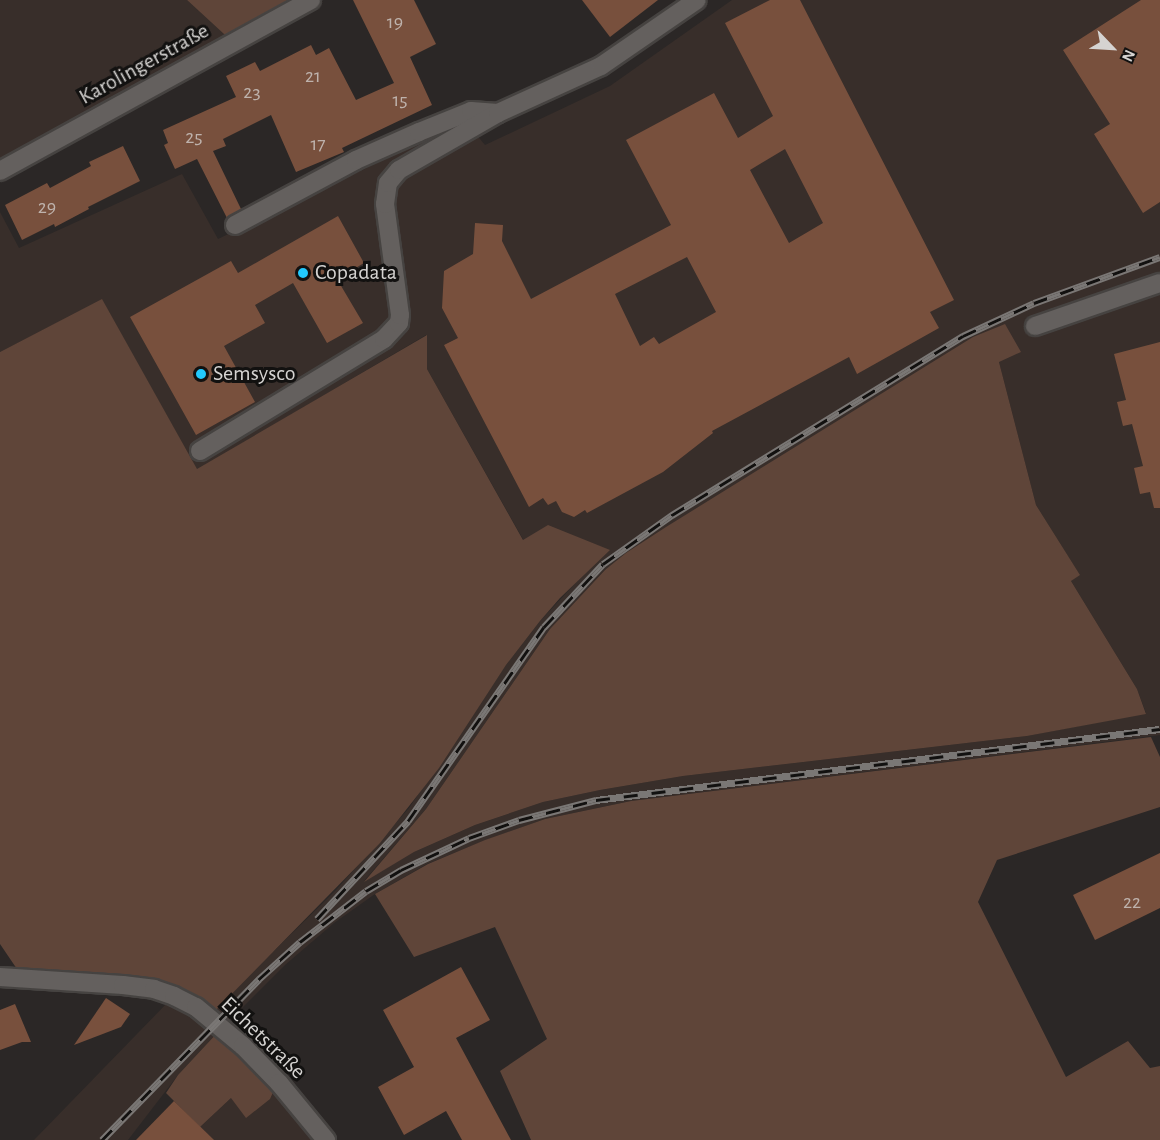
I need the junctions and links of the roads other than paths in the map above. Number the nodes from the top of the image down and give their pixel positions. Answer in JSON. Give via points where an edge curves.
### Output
{"nodes":[{"id":1,"x":311,"y":0,"type":"edge"},
{"id":2,"x":697,"y":0,"type":"edge"},
{"id":3,"x":498,"y":113,"type":"junction"},
{"id":4,"x":0,"y":171,"type":"edge"},
{"id":5,"x":235,"y":225,"type":"dead end"},
{"id":6,"x":1160,"y":283,"type":"edge"},
{"id":7,"x":1035,"y":326,"type":"dead end"},
{"id":8,"x":200,"y":451,"type":"dead end"},
{"id":9,"x":3,"y":972,"type":"edge"},
{"id":10,"x":326,"y":1140,"type":"edge"}],
"edges":[{"from":1,"to":4,"type":"street","name":"Karolingerstraße"},
{"from":2,"to":3,"type":"street","via":[[601,66]]},
{"from":3,"to":5,"type":"street","via":[[471,111],[419,132],[356,160]]},
{"from":3,"to":8,"type":"street","via":[[399,170],[388,183],[385,204],[400,315],[393,331]]},
{"from":6,"to":7,"type":"street"},
{"from":9,"to":10,"type":"street","name":"Eichetstraße","via":[[154,989],[181,1000],[216,1022],[243,1046]]}]}
